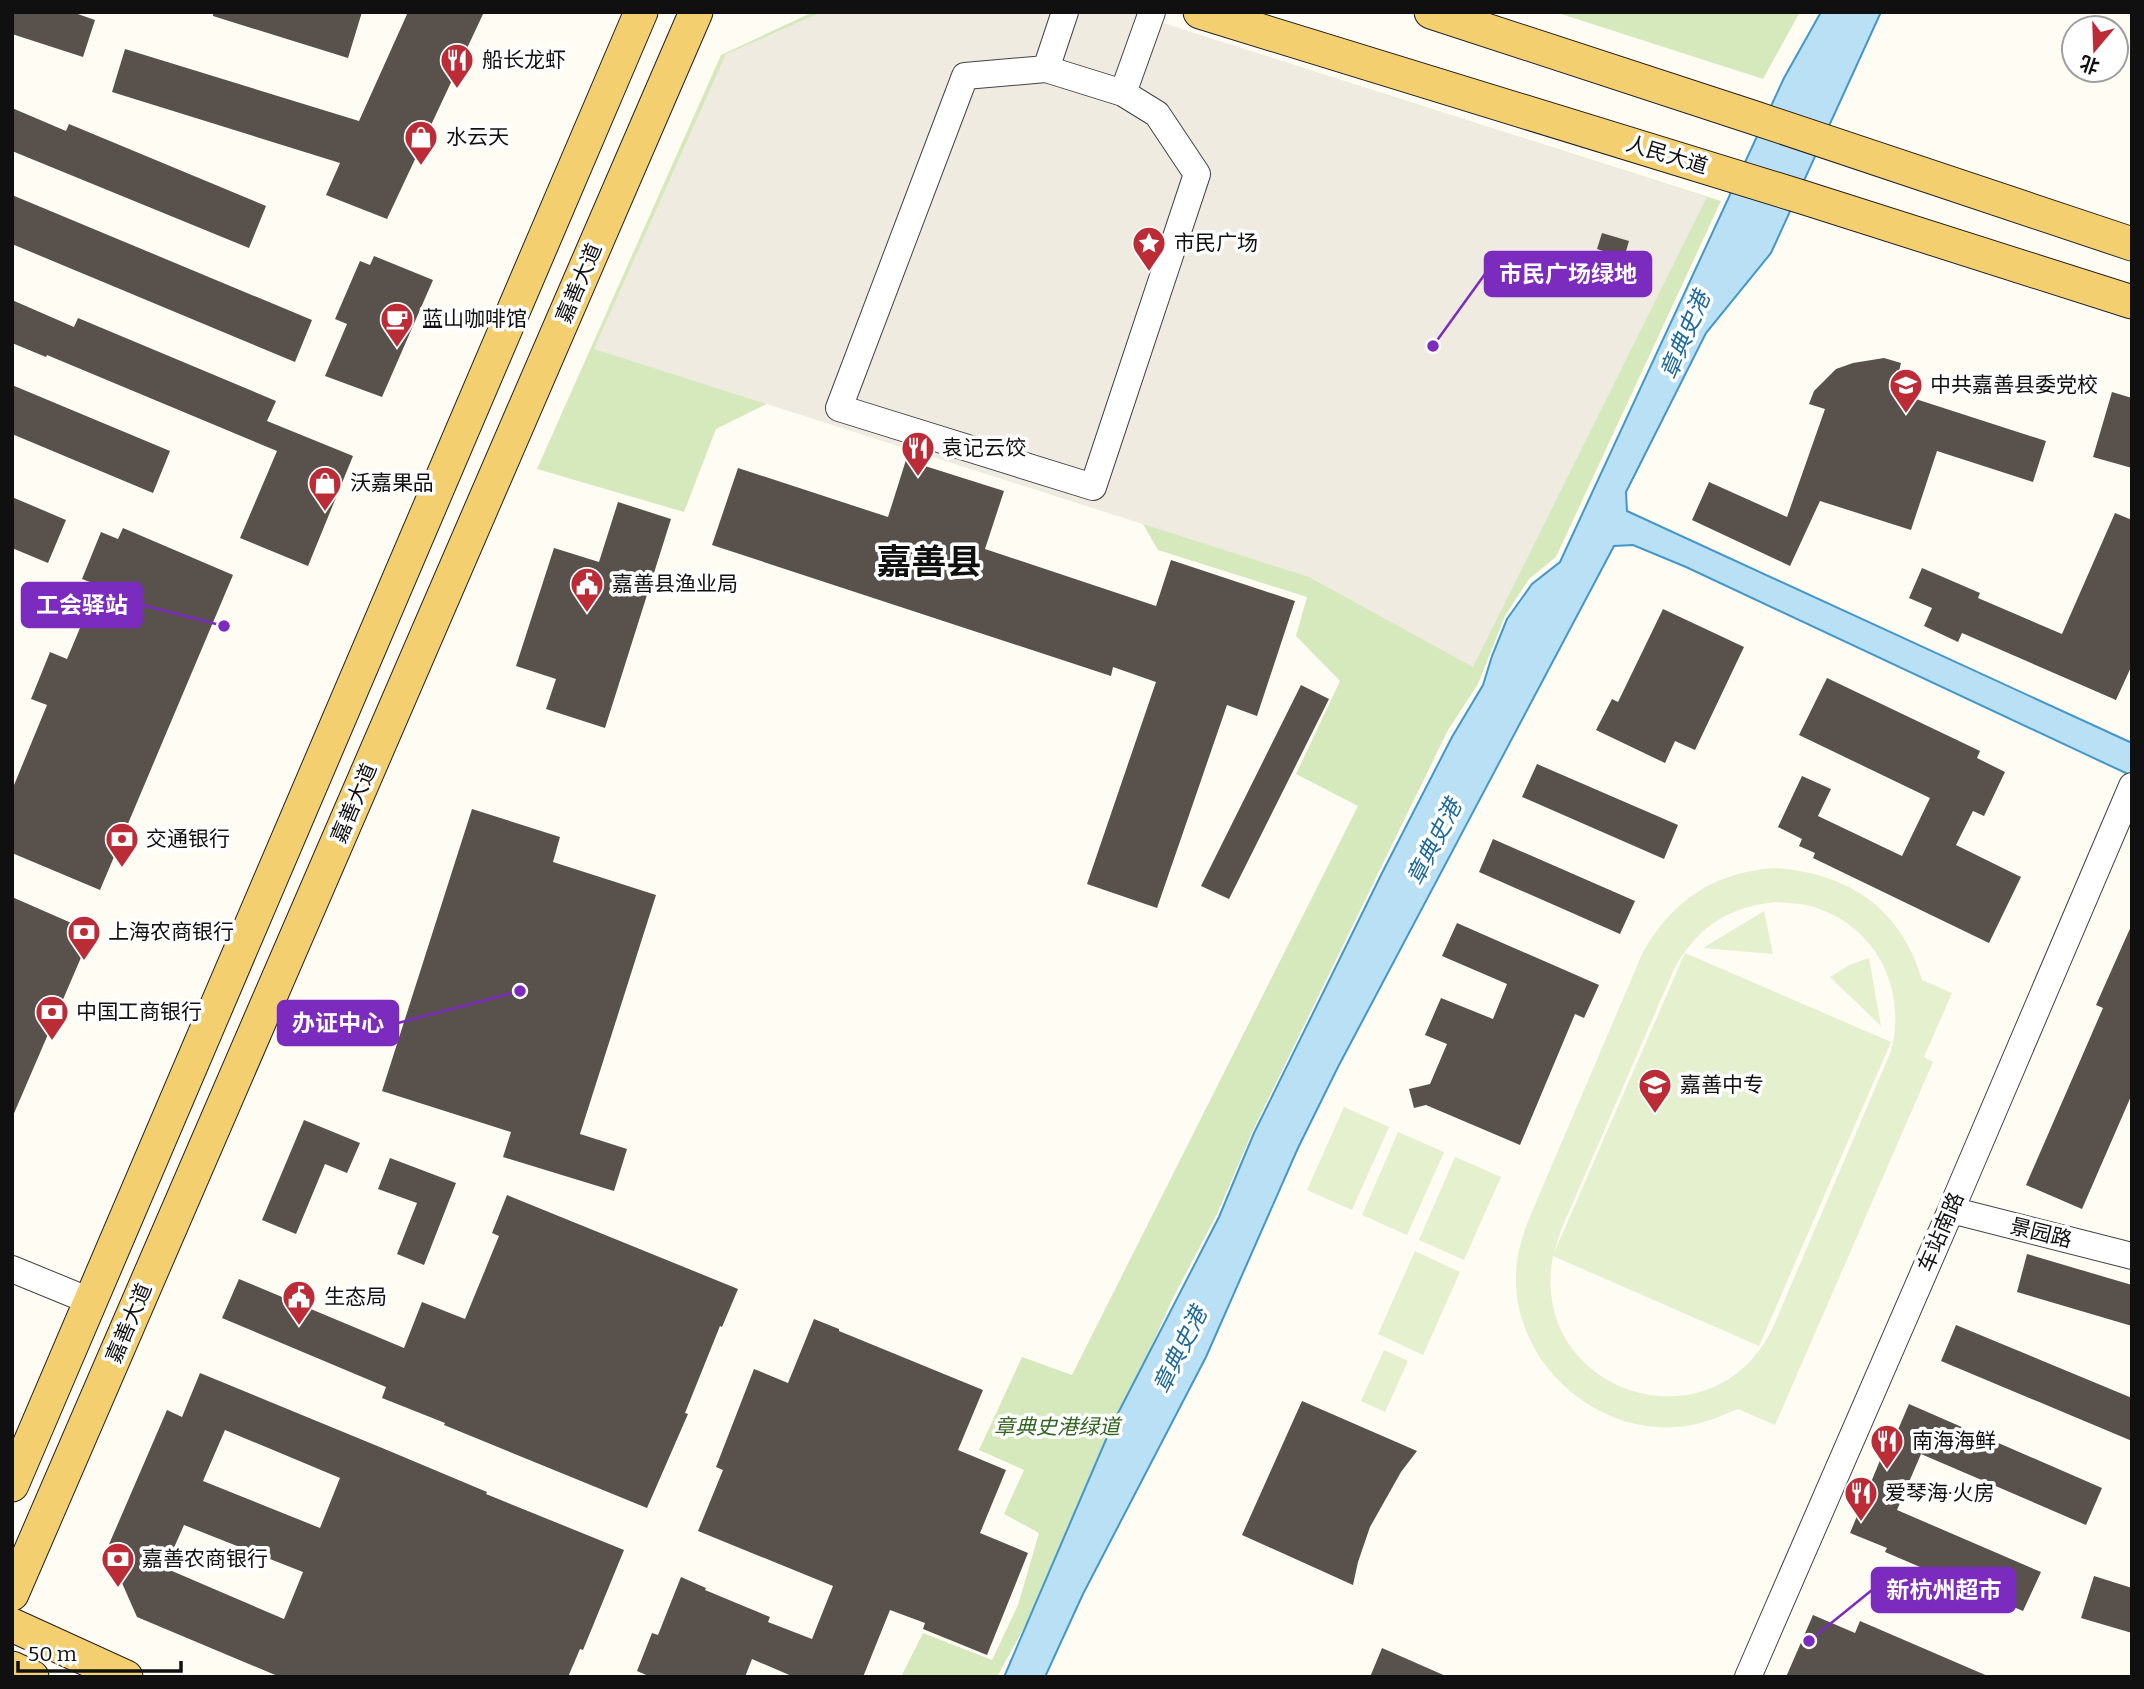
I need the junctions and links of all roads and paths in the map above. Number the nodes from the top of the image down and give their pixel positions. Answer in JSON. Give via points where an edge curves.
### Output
{"nodes":[{"id":1,"x":1065,"y":12,"type":"edge"},
{"id":2,"x":1152,"y":12,"type":"edge"},
{"id":3,"x":1200,"y":12,"type":"edge"},
{"id":4,"x":1431,"y":12,"type":"edge"},
{"id":5,"x":701,"y":16,"type":"edge"},
{"id":6,"x":634,"y":19,"type":"edge"},
{"id":7,"x":1046,"y":69,"type":"junction"},
{"id":8,"x":1123,"y":93,"type":"junction"},
{"id":9,"x":2132,"y":244,"type":"edge"},
{"id":10,"x":2132,"y":302,"type":"edge"},
{"id":11,"x":2127,"y":795,"type":"edge"},
{"id":12,"x":1951,"y":1210,"type":"junction"},
{"id":13,"x":2132,"y":1256,"type":"edge"},
{"id":14,"x":12,"y":1269,"type":"edge"},
{"id":15,"x":90,"y":1301,"type":"junction"},
{"id":16,"x":12,"y":1485,"type":"edge"},
{"id":17,"x":12,"y":1594,"type":"edge"},
{"id":18,"x":12,"y":1625,"type":"edge"},
{"id":19,"x":12,"y":1668,"type":"edge"},
{"id":20,"x":32,"y":1677,"type":"edge"},
{"id":21,"x":126,"y":1677,"type":"edge"},
{"id":22,"x":1748,"y":1677,"type":"edge"}],
"edges":[{"from":1,"to":7,"type":"street"},
{"from":2,"to":8,"type":"street"},
{"from":3,"to":10,"type":"main road","name":"人民大道"},
{"from":4,"to":9,"type":"main road"},
{"from":5,"to":17,"type":"main road","name":"嘉善大道"},
{"from":6,"to":15,"type":"main road"},
{"from":7,"to":8,"type":"street"},
{"from":7,"to":8,"type":"street","via":[[964,76],[839,408],[1093,487],[1197,174],[1157,114]]},
{"from":11,"to":12,"type":"street","name":"车站南路"},
{"from":12,"to":13,"type":"street","name":"景园路"},
{"from":12,"to":22,"type":"street","name":"车站南路"},
{"from":14,"to":15,"type":"street"},
{"from":15,"to":16,"type":"main road"},
{"from":18,"to":21,"type":"main road"},
{"from":19,"to":20,"type":"main road"}]}
